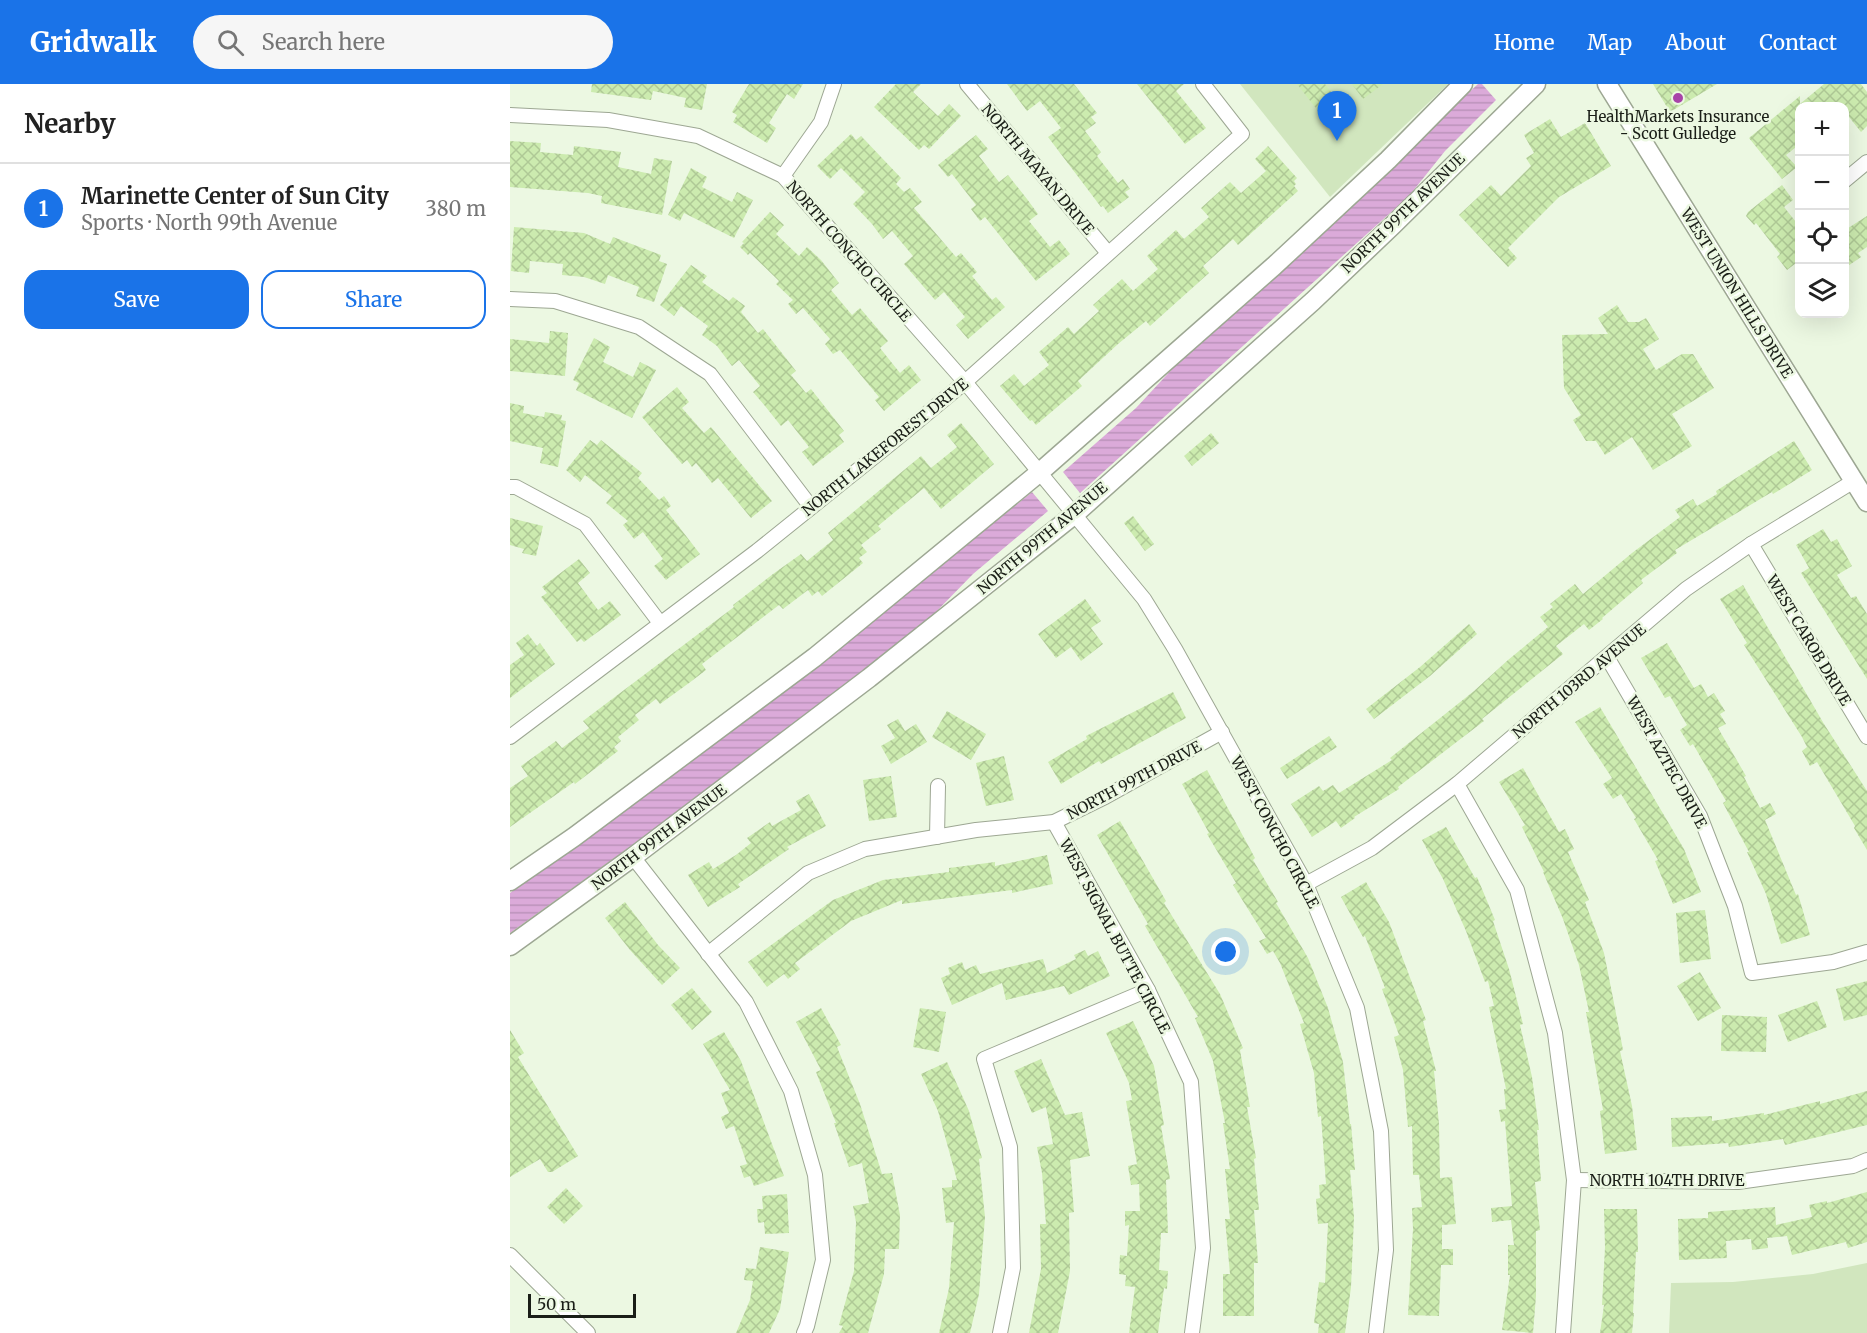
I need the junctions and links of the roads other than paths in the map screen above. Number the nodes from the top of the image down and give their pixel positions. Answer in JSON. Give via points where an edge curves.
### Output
{"nodes":[{"id":1,"x":834,"y":84,"type":"edge"},
{"id":2,"x":968,"y":84,"type":"edge"},
{"id":3,"x":1203,"y":84,"type":"edge"},
{"id":4,"x":1463,"y":84,"type":"edge"},
{"id":5,"x":1536,"y":84,"type":"edge"},
{"id":6,"x":1607,"y":84,"type":"edge"},
{"id":7,"x":510,"y":115,"type":"edge"},
{"id":8,"x":1867,"y":162,"type":"edge"},
{"id":9,"x":783,"y":176,"type":"junction"},
{"id":10,"x":1849,"y":178,"type":"edge"},
{"id":11,"x":1108,"y":253,"type":"junction"},
{"id":12,"x":510,"y":299,"type":"edge"},
{"id":13,"x":965,"y":382,"type":"junction"},
{"id":14,"x":1040,"y":472,"type":"junction"},
{"id":15,"x":1854,"y":481,"type":"junction"},
{"id":16,"x":510,"y":487,"type":"edge"},
{"id":17,"x":1867,"y":502,"type":"edge"},
{"id":18,"x":811,"y":507,"type":"junction"},
{"id":19,"x":1075,"y":514,"type":"junction"},
{"id":20,"x":1751,"y":544,"type":"junction"},
{"id":21,"x":660,"y":623,"type":"junction"},
{"id":22,"x":1607,"y":657,"type":"junction"},
{"id":23,"x":1222,"y":732,"type":"junction"},
{"id":24,"x":1867,"y":736,"type":"edge"},
{"id":25,"x":510,"y":737,"type":"edge"},
{"id":26,"x":1457,"y":784,"type":"junction"},
{"id":27,"x":938,"y":786,"type":"dead end"},
{"id":28,"x":1054,"y":822,"type":"junction"},
{"id":29,"x":938,"y":837,"type":"junction"},
{"id":30,"x":633,"y":857,"type":"junction"},
{"id":31,"x":510,"y":881,"type":"edge"},
{"id":32,"x":1306,"y":884,"type":"junction"},
{"id":33,"x":510,"y":946,"type":"edge"},
{"id":34,"x":1867,"y":952,"type":"edge"},
{"id":35,"x":708,"y":954,"type":"junction"},
{"id":36,"x":1148,"y":990,"type":"junction"},
{"id":37,"x":1867,"y":1160,"type":"edge"},
{"id":38,"x":1574,"y":1180,"type":"junction"},
{"id":39,"x":510,"y":1255,"type":"edge"},
{"id":40,"x":588,"y":1333,"type":"edge"},
{"id":41,"x":804,"y":1333,"type":"edge"},
{"id":42,"x":1000,"y":1333,"type":"edge"},
{"id":43,"x":1192,"y":1333,"type":"edge"},
{"id":44,"x":1376,"y":1333,"type":"edge"},
{"id":45,"x":1563,"y":1333,"type":"edge"}],
"edges":[{"from":1,"to":9,"type":"street","via":[[821,122]]},
{"from":2,"to":11,"type":"street","name":"NORTH MAYAN DRIVE"},
{"from":3,"to":11,"type":"street","name":"NORTH LAKEFOREST DRIVE","via":[[1242,134]]},
{"from":4,"to":14,"type":"main road","via":[[1274,266]]},
{"from":5,"to":19,"type":"main road","name":"NORTH 99TH AVENUE","via":[[1329,285]]},
{"from":6,"to":15,"type":"main road","name":"WEST UNION HILLS DRIVE"},
{"from":7,"to":9,"type":"street","name":"NORTH CONCHO CIRCLE","via":[[608,120],[698,136]]},
{"from":8,"to":10,"type":"street"},
{"from":9,"to":13,"type":"street","name":"NORTH CONCHO CIRCLE"},
{"from":11,"to":13,"type":"street","name":"NORTH LAKEFOREST DRIVE"},
{"from":12,"to":18,"type":"street","via":[[555,301],[639,327],[710,374]]},
{"from":13,"to":14,"type":"street","name":"NORTH CONCHO CIRCLE"},
{"from":13,"to":18,"type":"street","name":"NORTH LAKEFOREST DRIVE"},
{"from":14,"to":19,"type":"street","name":"NORTH CONCHO CIRCLE"},
{"from":14,"to":31,"type":"main road","via":[[815,657]]},
{"from":15,"to":17,"type":"main road","name":"WEST UNION HILLS DRIVE"},
{"from":15,"to":20,"type":"street","name":"NORTH 103RD AVENUE"},
{"from":16,"to":21,"type":"street","via":[[585,524]]},
{"from":18,"to":21,"type":"street","name":"NORTH LAKEFOREST DRIVE"},
{"from":19,"to":23,"type":"street","name":"WEST CONCHO CIRCLE","via":[[1154,614]]},
{"from":19,"to":30,"type":"main road","name":"NORTH 99TH AVENUE","via":[[869,678]]},
{"from":20,"to":22,"type":"street","name":"NORTH 103RD AVENUE","via":[[1686,589]]},
{"from":20,"to":24,"type":"street","name":"WEST CAROB DRIVE"},
{"from":21,"to":25,"type":"street","name":"NORTH LAKEFOREST DRIVE"},
{"from":22,"to":26,"type":"street","name":"NORTH 103RD AVENUE"},
{"from":22,"to":34,"type":"street","name":"WEST AZTEC DRIVE","via":[[1700,816],[1735,906],[1752,973],[1833,962]]},
{"from":23,"to":28,"type":"street","name":"NORTH 99TH DRIVE"},
{"from":23,"to":32,"type":"street","name":"WEST CONCHO CIRCLE"},
{"from":26,"to":32,"type":"street","name":"NORTH 103RD AVENUE","via":[[1372,848]]},
{"from":26,"to":38,"type":"street","via":[[1517,890],[1555,1033]]},
{"from":27,"to":29,"type":"street"},
{"from":28,"to":29,"type":"street","name":"NORTH 99TH DRIVE"},
{"from":28,"to":36,"type":"street","name":"WEST SIGNAL BUTTE CIRCLE"},
{"from":29,"to":35,"type":"street","name":"NORTH 99TH DRIVE","via":[[865,849],[808,873]]},
{"from":30,"to":33,"type":"main road","name":"NORTH 99TH AVENUE"},
{"from":30,"to":35,"type":"street"},
{"from":32,"to":44,"type":"street","name":"WEST CONCHO CIRCLE","via":[[1357,1008],[1381,1131],[1386,1251]]},
{"from":35,"to":41,"type":"street","via":[[746,1002],[791,1091],[815,1175],[823,1260]]},
{"from":36,"to":42,"type":"street","via":[[984,1059],[1010,1147],[1012,1268]]},
{"from":36,"to":43,"type":"street","name":"WEST SIGNAL BUTTE CIRCLE","via":[[1191,1082],[1203,1248]]},
{"from":37,"to":38,"type":"street","name":"NORTH 104TH DRIVE","via":[[1853,1166],[1738,1182]]},
{"from":38,"to":45,"type":"street"},
{"from":39,"to":40,"type":"street"}]}
